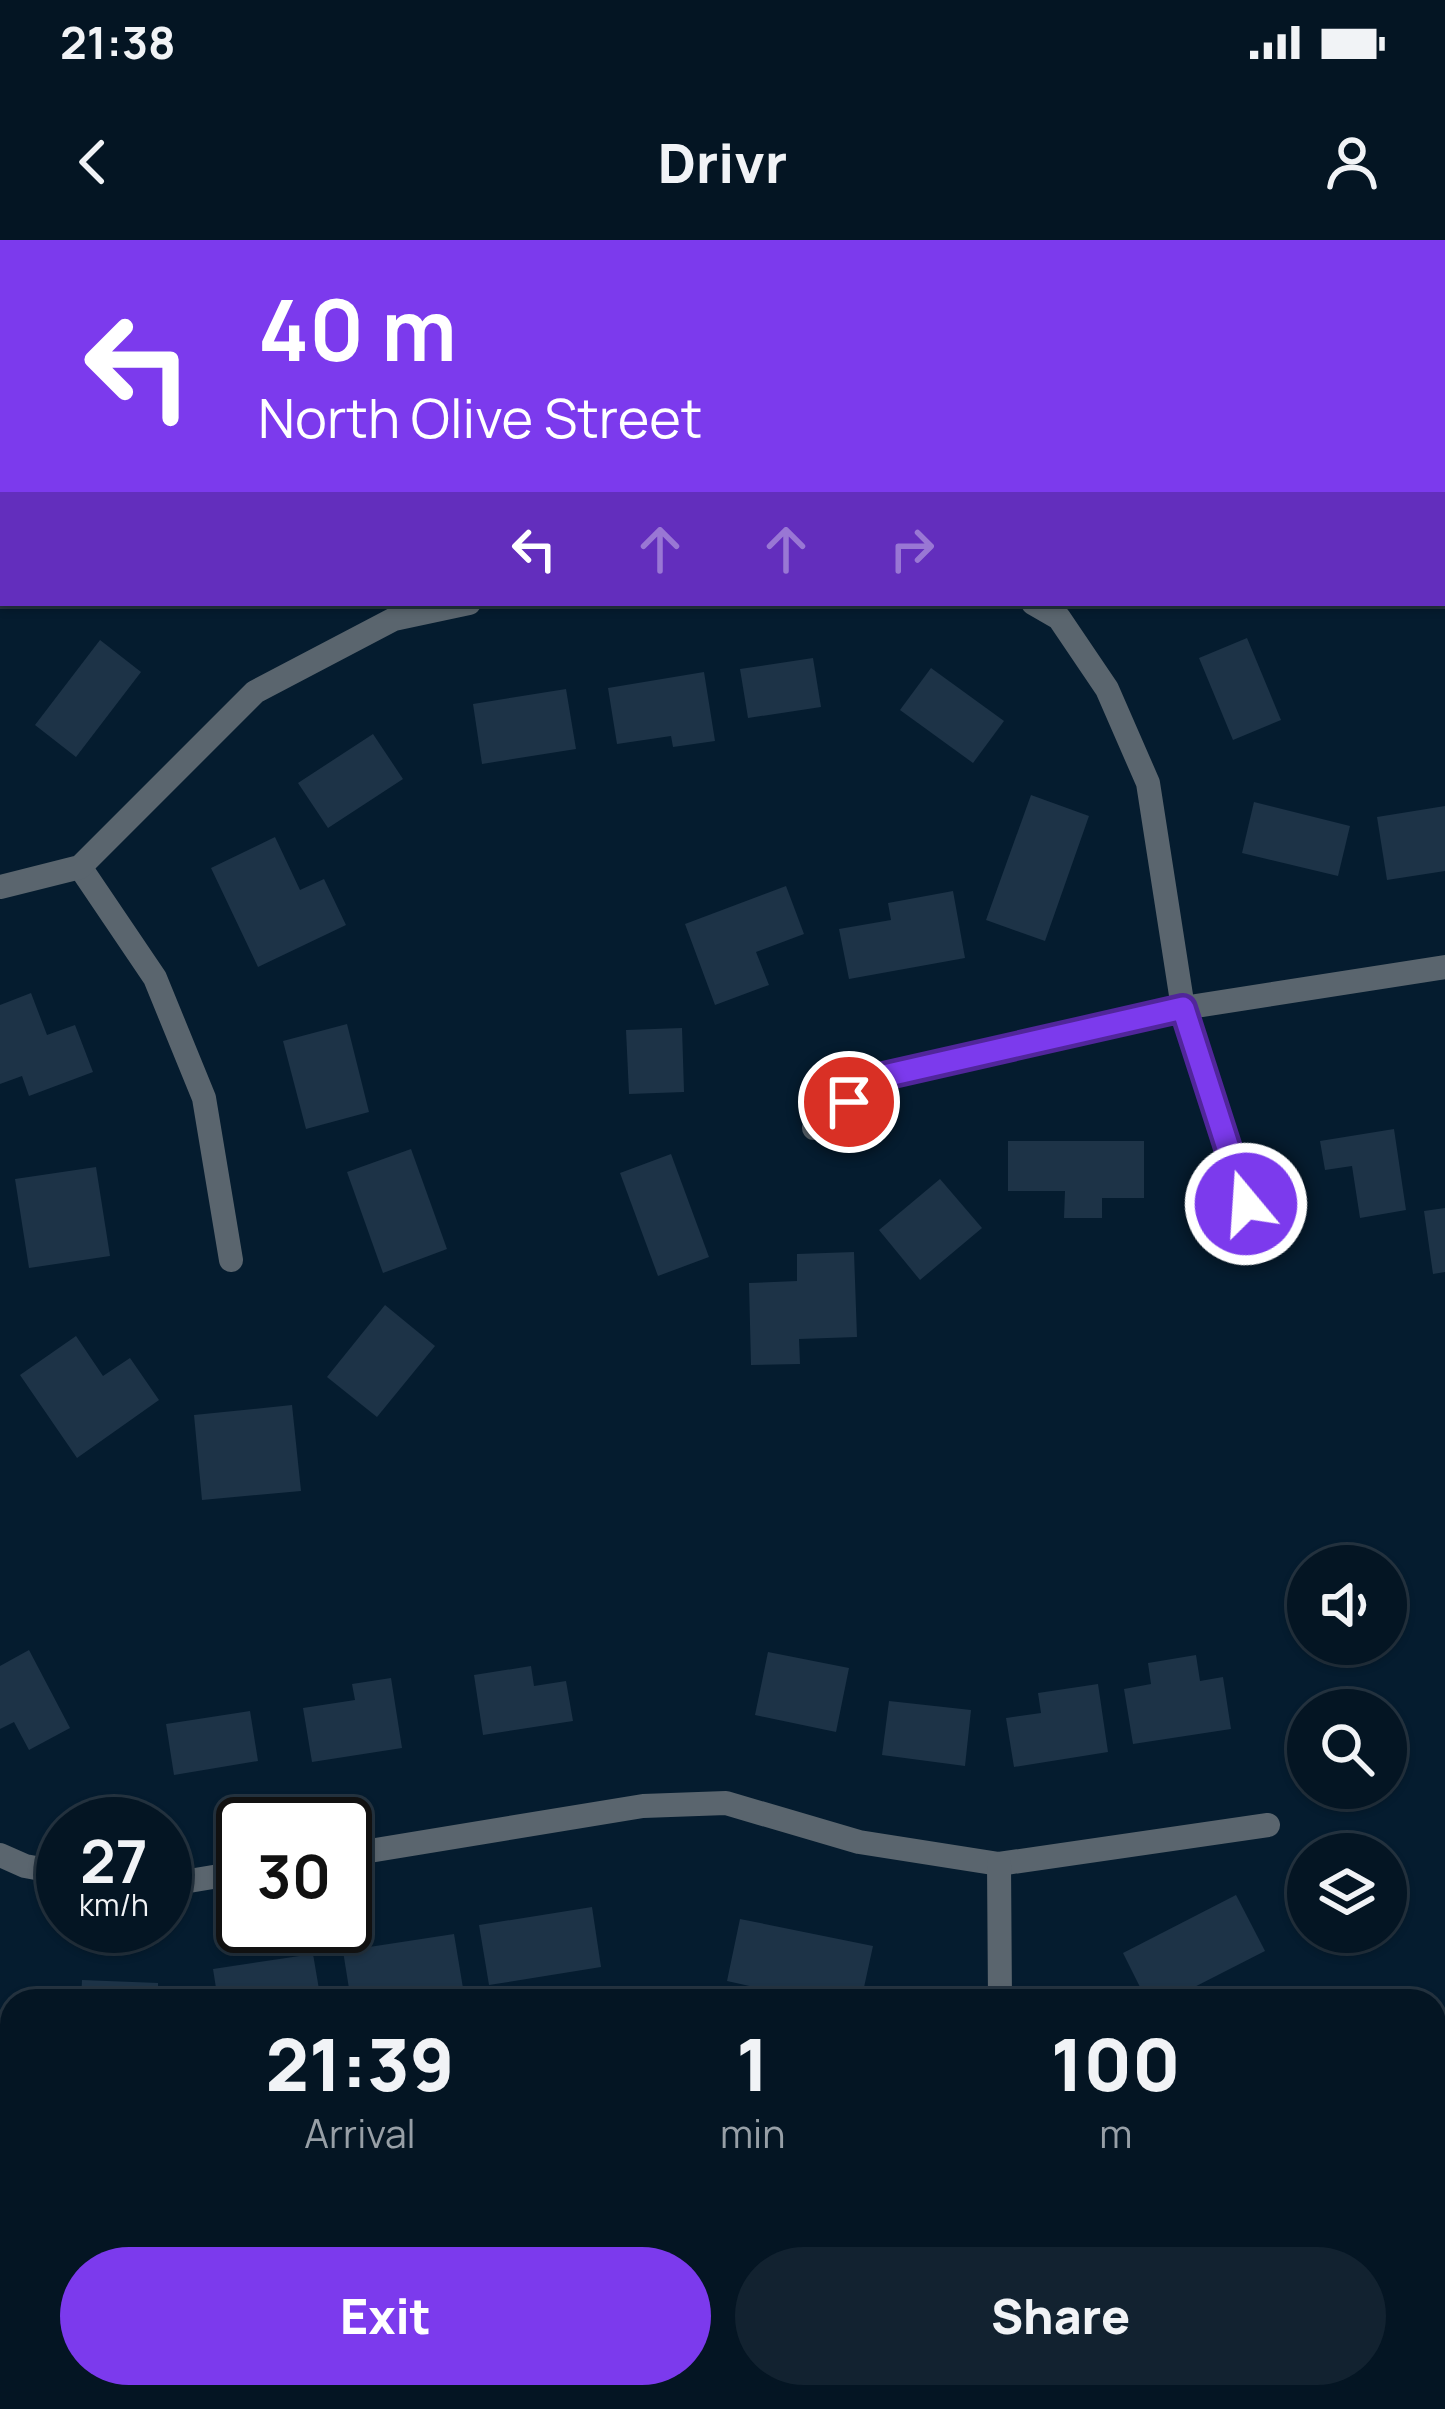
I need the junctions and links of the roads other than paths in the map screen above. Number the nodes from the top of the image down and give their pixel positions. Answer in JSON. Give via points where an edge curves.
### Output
{"nodes":[{"id":1,"x":456,"y":606,"type":"edge"},
{"id":2,"x":1038,"y":606,"type":"edge"},
{"id":3,"x":80,"y":867,"type":"junction"},
{"id":4,"x":0,"y":887,"type":"edge"},
{"id":5,"x":1445,"y":967,"type":"edge"},
{"id":6,"x":1183,"y":1008,"type":"junction"},
{"id":7,"x":814,"y":1128,"type":"dead end"},
{"id":8,"x":1259,"y":1244,"type":"dead end"},
{"id":9,"x":231,"y":1260,"type":"dead end"},
{"id":10,"x":1268,"y":1826,"type":"dead end"},
{"id":11,"x":372,"y":1851,"type":"edge"},
{"id":12,"x":0,"y":1855,"type":"edge"},
{"id":13,"x":999,"y":1864,"type":"junction"},
{"id":14,"x":36,"y":1868,"type":"edge"},
{"id":15,"x":1000,"y":1989,"type":"edge"}],
"edges":[{"from":1,"to":3,"type":"street","via":[[394,620],[255,692]]},
{"from":2,"to":6,"type":"street","via":[[1059,618],[1107,689],[1148,783]]},
{"from":3,"to":4,"type":"street"},
{"from":3,"to":9,"type":"street","via":[[155,978],[204,1098]]},
{"from":5,"to":6,"type":"street"},
{"from":6,"to":7,"type":"street","via":[[884,1076]]},
{"from":6,"to":8,"type":"street"},
{"from":10,"to":13,"type":"street"},
{"from":11,"to":13,"type":"street","via":[[643,1806],[726,1803],[859,1842]]},
{"from":12,"to":14,"type":"street"},
{"from":13,"to":15,"type":"street"}]}
